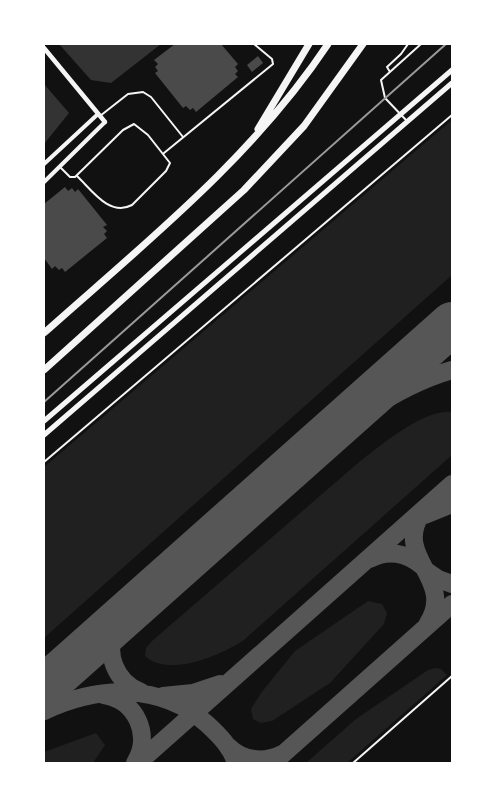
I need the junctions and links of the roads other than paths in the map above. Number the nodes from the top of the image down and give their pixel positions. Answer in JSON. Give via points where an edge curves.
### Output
{"nodes":[{"id":1,"x":254,"y":44,"type":"edge"},
{"id":2,"x":309,"y":44,"type":"edge"},
{"id":3,"x":328,"y":44,"type":"edge"},
{"id":4,"x":363,"y":44,"type":"edge"},
{"id":5,"x":408,"y":44,"type":"edge"},
{"id":6,"x":421,"y":44,"type":"edge"},
{"id":7,"x":44,"y":48,"type":"edge"},
{"id":8,"x":452,"y":70,"type":"edge"},
{"id":9,"x":390,"y":72,"type":"junction"},
{"id":10,"x":452,"y":83,"type":"edge"},
{"id":11,"x":400,"y":114,"type":"junction"},
{"id":12,"x":99,"y":115,"type":"junction"},
{"id":13,"x":452,"y":115,"type":"edge"},
{"id":14,"x":105,"y":122,"type":"joint"},
{"id":15,"x":407,"y":122,"type":"junction"},
{"id":16,"x":184,"y":138,"type":"junction"},
{"id":17,"x":248,"y":145,"type":"junction"},
{"id":18,"x":164,"y":153,"type":"junction"},
{"id":19,"x":44,"y":164,"type":"edge"},
{"id":20,"x":60,"y":166,"type":"junction"},
{"id":21,"x":77,"y":176,"type":"junction"},
{"id":22,"x":44,"y":182,"type":"edge"},
{"id":23,"x":44,"y":333,"type":"edge"},
{"id":24,"x":44,"y":370,"type":"edge"},
{"id":25,"x":44,"y":421,"type":"edge"},
{"id":26,"x":44,"y":435,"type":"edge"},
{"id":27,"x":44,"y":462,"type":"edge"},
{"id":28,"x":452,"y":676,"type":"edge"},
{"id":29,"x":353,"y":763,"type":"edge"}],
"edges":[{"from":1,"to":16,"type":"lane","via":[[272,59],[273,64]]},
{"from":2,"to":17,"type":"highway"},
{"from":3,"to":17,"type":"highway"},
{"from":4,"to":24,"type":"highway","via":[[304,126],[244,190]]},
{"from":5,"to":9,"type":"lane","via":[[387,67]]},
{"from":6,"to":9,"type":"lane"},
{"from":7,"to":12,"type":"street"},
{"from":8,"to":11,"type":"main road"},
{"from":9,"to":11,"type":"lane","via":[[381,80],[382,90]]},
{"from":10,"to":15,"type":"main road"},
{"from":11,"to":15,"type":"lane"},
{"from":11,"to":25,"type":"main road"},
{"from":12,"to":14,"type":"street"},
{"from":12,"to":16,"type":"lane","via":[[128,94],[143,92],[151,97]]},
{"from":12,"to":19,"type":"street"},
{"from":13,"to":27,"type":"lane"},
{"from":14,"to":20,"type":"street"},
{"from":15,"to":26,"type":"main road"},
{"from":16,"to":18,"type":"lane"},
{"from":17,"to":23,"type":"highway","via":[[196,197]]},
{"from":18,"to":21,"type":"lane","via":[[140,126],[132,124]]},
{"from":18,"to":21,"type":"lane","via":[[170,163],[168,169],[129,207],[105,203]]},
{"from":20,"to":21,"type":"lane","via":[[70,177]]},
{"from":20,"to":22,"type":"street"},
{"from":28,"to":29,"type":"lane"}]}
